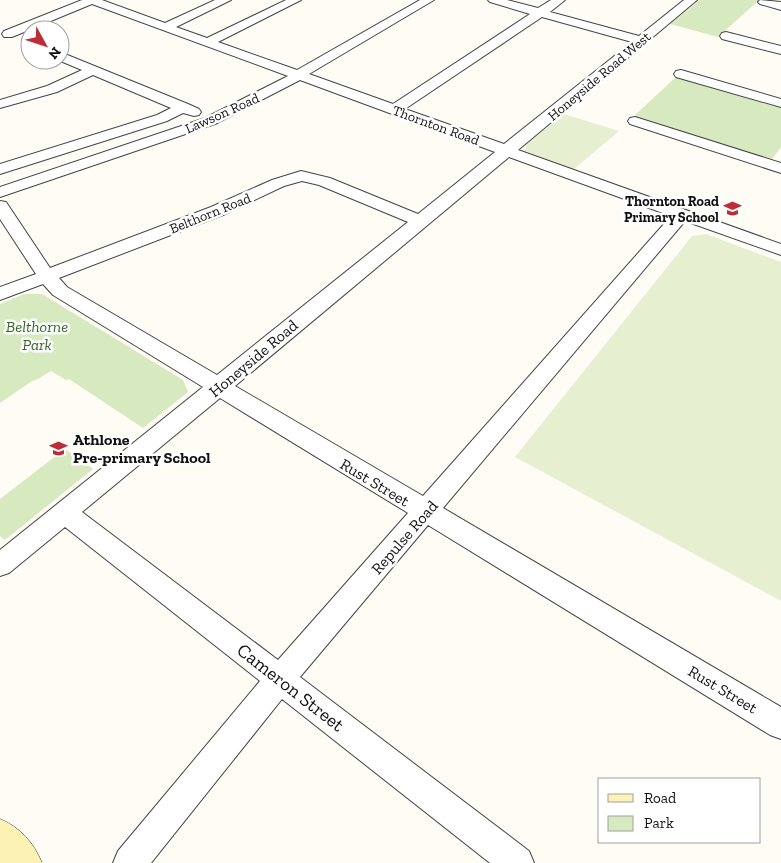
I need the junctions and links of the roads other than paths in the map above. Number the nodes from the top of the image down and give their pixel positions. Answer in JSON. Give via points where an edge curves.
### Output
{"nodes":[{"id":1,"x":91,"y":0,"type":"edge"},
{"id":2,"x":225,"y":0,"type":"edge"},
{"id":3,"x":295,"y":0,"type":"edge"},
{"id":4,"x":428,"y":0,"type":"edge"},
{"id":5,"x":494,"y":0,"type":"edge"},
{"id":6,"x":559,"y":0,"type":"edge"},
{"id":7,"x":691,"y":0,"type":"edge"},
{"id":8,"x":764,"y":2,"type":"dead end"},
{"id":9,"x":781,"y":6,"type":"edge"},
{"id":10,"x":540,"y":13,"type":"junction"},
{"id":11,"x":166,"y":27,"type":"junction"},
{"id":12,"x":4,"y":32,"type":"edge"},
{"id":13,"x":726,"y":36,"type":"dead end"},
{"id":14,"x":20,"y":39,"type":"edge"},
{"id":15,"x":640,"y":40,"type":"junction"},
{"id":16,"x":208,"y":42,"type":"junction"},
{"id":17,"x":781,"y":50,"type":"edge"},
{"id":18,"x":70,"y":60,"type":"edge"},
{"id":19,"x":92,"y":70,"type":"junction"},
{"id":20,"x":681,"y":74,"type":"dead end"},
{"id":21,"x":296,"y":75,"type":"junction"},
{"id":22,"x":781,"y":103,"type":"edge"},
{"id":23,"x":0,"y":104,"type":"edge"},
{"id":24,"x":394,"y":110,"type":"junction"},
{"id":25,"x":636,"y":121,"type":"dead end"},
{"id":26,"x":506,"y":151,"type":"junction"},
{"id":27,"x":781,"y":168,"type":"edge"},
{"id":28,"x":0,"y":169,"type":"edge"},
{"id":29,"x":0,"y":192,"type":"edge"},
{"id":30,"x":0,"y":206,"type":"edge"},
{"id":31,"x":682,"y":214,"type":"junction"},
{"id":32,"x":420,"y":221,"type":"junction"},
{"id":33,"x":781,"y":250,"type":"edge"},
{"id":34,"x":47,"y":277,"type":"junction"},
{"id":35,"x":0,"y":294,"type":"edge"},
{"id":36,"x":218,"y":387,"type":"junction"},
{"id":37,"x":64,"y":512,"type":"junction"},
{"id":38,"x":426,"y":512,"type":"junction"},
{"id":39,"x":0,"y":565,"type":"edge"},
{"id":40,"x":280,"y":679,"type":"junction"},
{"id":41,"x":781,"y":724,"type":"edge"},
{"id":42,"x":0,"y":839,"type":"edge"},
{"id":43,"x":22,"y":863,"type":"edge"},
{"id":44,"x":130,"y":863,"type":"edge"},
{"id":45,"x":517,"y":863,"type":"edge"}],
"edges":[{"from":1,"to":11,"type":"street","name":"Thornton Road"},
{"from":1,"to":12,"type":"street"},
{"from":2,"to":11,"type":"street"},
{"from":3,"to":16,"type":"street"},
{"from":4,"to":21,"type":"street","name":"Lawson Road"},
{"from":5,"to":10,"type":"street"},
{"from":6,"to":10,"type":"street"},
{"from":7,"to":15,"type":"street","name":"Honeyside Road West"},
{"from":8,"to":9,"type":"street"},
{"from":10,"to":15,"type":"street"},
{"from":10,"to":24,"type":"street"},
{"from":11,"to":16,"type":"street","name":"Thornton Road"},
{"from":12,"to":14,"type":"street"},
{"from":13,"to":17,"type":"street"},
{"from":15,"to":26,"type":"street","name":"Honeyside Road West"},
{"from":16,"to":21,"type":"street","name":"Thornton Road"},
{"from":18,"to":19,"type":"street"},
{"from":19,"to":23,"type":"street","via":[[52,89]]},
{"from":19,"to":28,"type":"street","via":[[190,110]]},
{"from":20,"to":22,"type":"street"},
{"from":21,"to":24,"type":"street","name":"Thornton Road"},
{"from":21,"to":29,"type":"street","name":"Lawson Road","via":[[210,121]]},
{"from":24,"to":26,"type":"street","name":"Thornton Road"},
{"from":25,"to":27,"type":"street"},
{"from":26,"to":31,"type":"street","name":"Thornton Road"},
{"from":26,"to":32,"type":"street","name":"Honeyside Road"},
{"from":30,"to":34,"type":"street","name":"Rust Street"},
{"from":31,"to":33,"type":"street","name":"Thornton Road"},
{"from":31,"to":38,"type":"street","name":"Repulse Road"},
{"from":32,"to":34,"type":"street","name":"Belthorn Road","via":[[324,181],[301,176]]},
{"from":32,"to":36,"type":"street","name":"Honeyside Road"},
{"from":34,"to":35,"type":"street","name":"Belthorn Road"},
{"from":34,"to":36,"type":"street","name":"Rust Street","via":[[60,291]]},
{"from":36,"to":37,"type":"street","name":"Honeyside Road"},
{"from":36,"to":38,"type":"street","name":"Rust Street"},
{"from":37,"to":39,"type":"street","name":"Honeyside Road"},
{"from":37,"to":40,"type":"street","name":"Cameron Street"},
{"from":38,"to":40,"type":"street","name":"Repulse Road"},
{"from":38,"to":41,"type":"street","name":"Rust Street"},
{"from":40,"to":44,"type":"street","name":"Repulse Road"},
{"from":40,"to":45,"type":"street","name":"Cameron Street"},
{"from":42,"to":43,"type":"street"}]}
